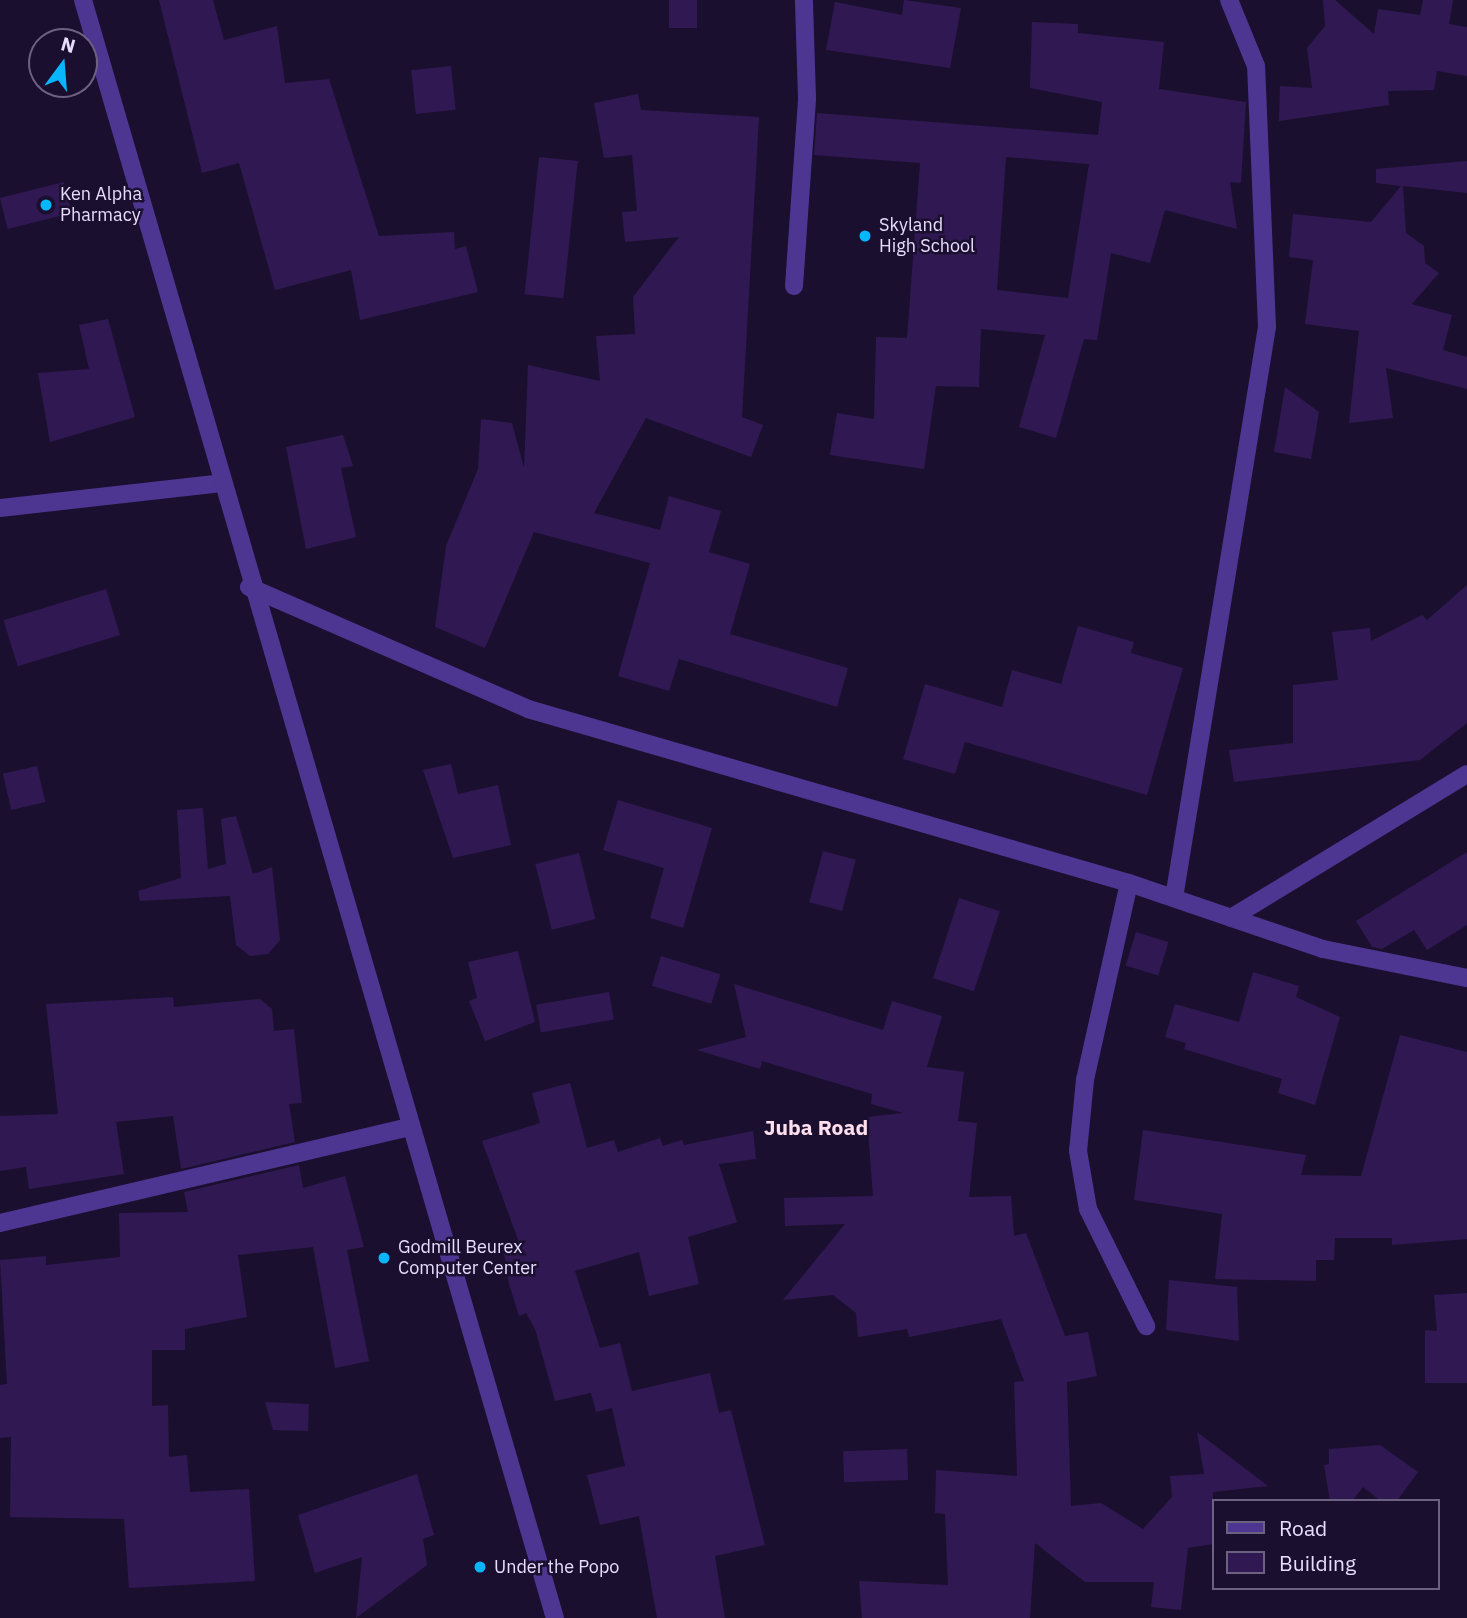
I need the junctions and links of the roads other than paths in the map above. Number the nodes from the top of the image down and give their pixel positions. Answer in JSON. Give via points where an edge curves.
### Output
{"nodes":[{"id":1,"x":83,"y":0,"type":"edge"},
{"id":2,"x":804,"y":0,"type":"edge"},
{"id":3,"x":1229,"y":0,"type":"edge"},
{"id":4,"x":794,"y":286,"type":"dead end"},
{"id":5,"x":222,"y":483,"type":"junction"},
{"id":6,"x":0,"y":508,"type":"edge"},
{"id":7,"x":249,"y":587,"type":"junction"},
{"id":8,"x":1467,"y":774,"type":"edge"},
{"id":9,"x":1129,"y":883,"type":"junction"},
{"id":10,"x":1174,"y":898,"type":"junction"},
{"id":11,"x":1231,"y":918,"type":"junction"},
{"id":12,"x":1467,"y":978,"type":"edge"},
{"id":13,"x":410,"y":1127,"type":"junction"},
{"id":14,"x":0,"y":1223,"type":"edge"},
{"id":15,"x":1146,"y":1326,"type":"dead end"},
{"id":16,"x":555,"y":1618,"type":"edge"}],
"edges":[{"from":1,"to":5,"type":"street"},
{"from":2,"to":4,"type":"street","via":[[807,98]]},
{"from":3,"to":10,"type":"street","via":[[1256,66],[1267,327]]},
{"from":5,"to":6,"type":"street"},
{"from":5,"to":7,"type":"street"},
{"from":7,"to":9,"type":"street","via":[[528,709]]},
{"from":7,"to":13,"type":"street"},
{"from":8,"to":11,"type":"street"},
{"from":9,"to":10,"type":"street"},
{"from":9,"to":15,"type":"street","via":[[1085,1080],[1078,1151],[1088,1209]]},
{"from":10,"to":11,"type":"street"},
{"from":11,"to":12,"type":"street","via":[[1323,949]]},
{"from":13,"to":14,"type":"street"},
{"from":13,"to":16,"type":"street"}]}
